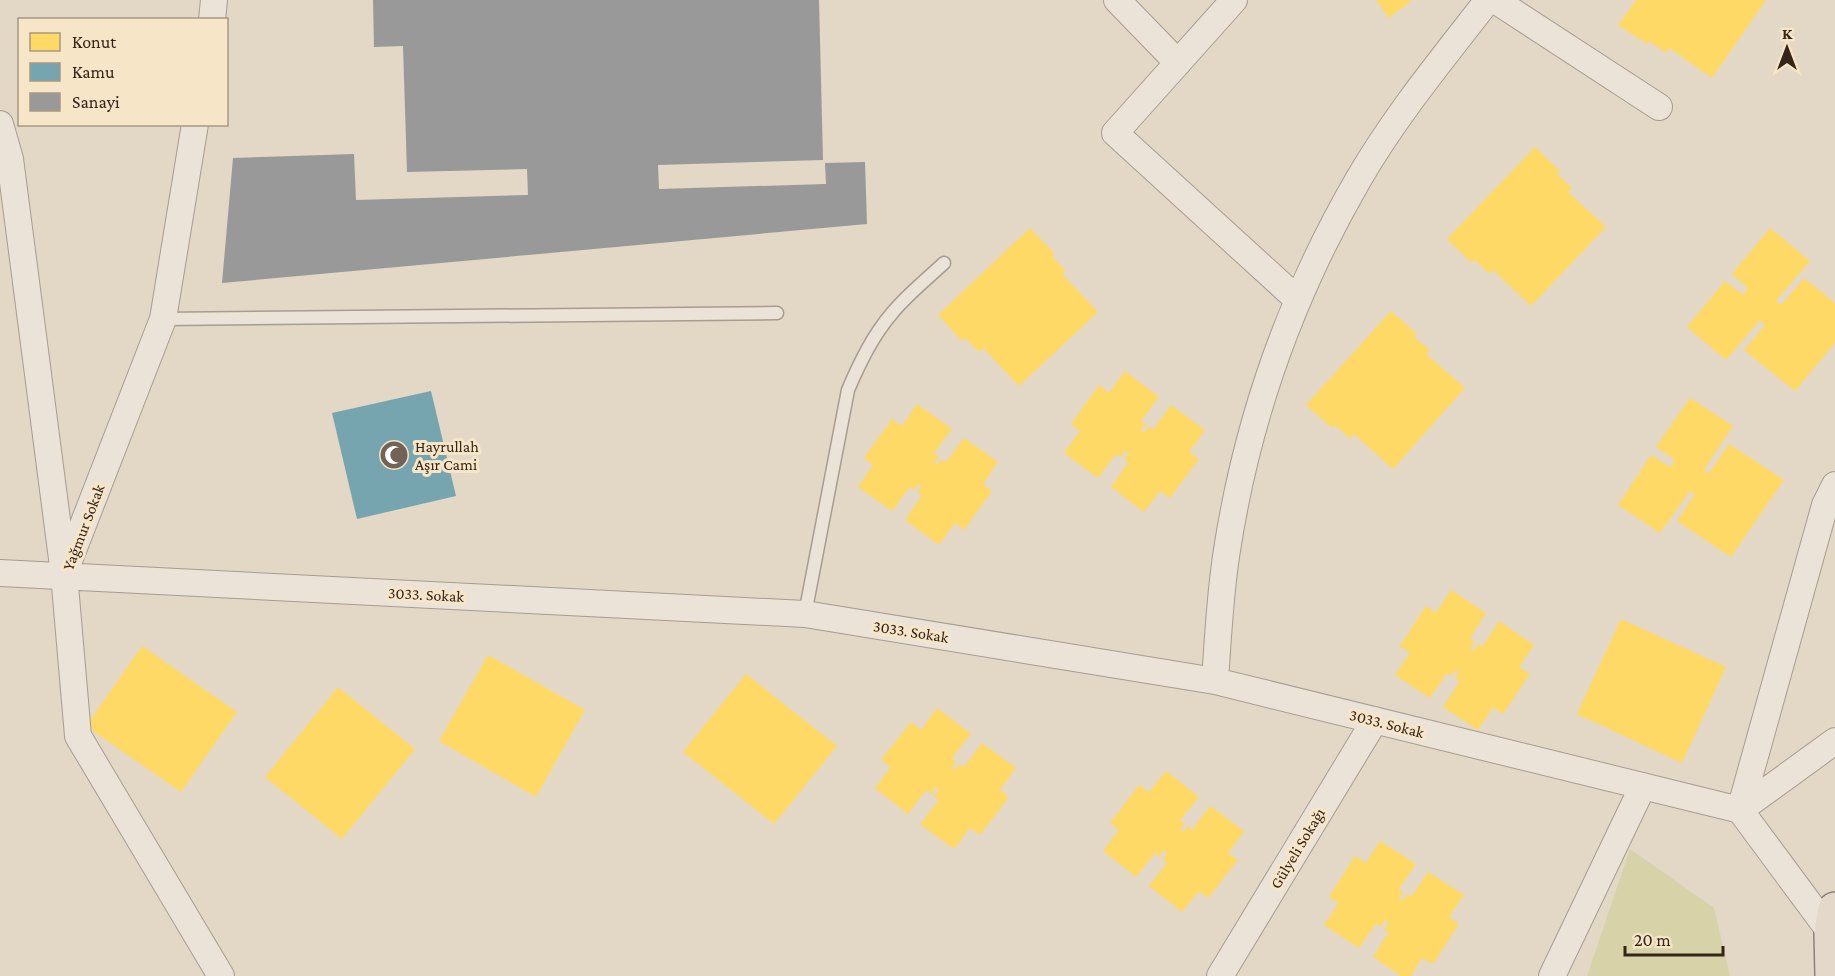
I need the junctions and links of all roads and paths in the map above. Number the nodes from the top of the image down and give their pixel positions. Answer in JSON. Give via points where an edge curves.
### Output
{"nodes":[{"id":1,"x":214,"y":0,"type":"edge"},
{"id":2,"x":1117,"y":0,"type":"edge"},
{"id":3,"x":1234,"y":0,"type":"edge"},
{"id":4,"x":1488,"y":0,"type":"edge"},
{"id":5,"x":1495,"y":0,"type":"edge"},
{"id":6,"x":212,"y":18,"type":"edge"},
{"id":7,"x":1178,"y":63,"type":"junction"},
{"id":8,"x":1659,"y":107,"type":"dead end"},
{"id":9,"x":0,"y":124,"type":"edge"},
{"id":10,"x":195,"y":126,"type":"edge"},
{"id":11,"x":944,"y":263,"type":"dead end"},
{"id":12,"x":1298,"y":300,"type":"junction"},
{"id":13,"x":777,"y":313,"type":"dead end"},
{"id":14,"x":163,"y":319,"type":"junction"},
{"id":15,"x":1835,"y":485,"type":"edge"},
{"id":16,"x":0,"y":573,"type":"edge"},
{"id":17,"x":64,"y":574,"type":"junction"},
{"id":18,"x":805,"y":614,"type":"junction"},
{"id":19,"x":1215,"y":681,"type":"junction"},
{"id":20,"x":1375,"y":720,"type":"junction"},
{"id":21,"x":1835,"y":741,"type":"edge"},
{"id":22,"x":1643,"y":786,"type":"junction"},
{"id":23,"x":1740,"y":810,"type":"junction"},
{"id":24,"x":1833,"y":921,"type":"edge"},
{"id":25,"x":222,"y":976,"type":"edge"},
{"id":26,"x":1220,"y":976,"type":"edge"},
{"id":27,"x":1552,"y":976,"type":"edge"},
{"id":28,"x":1832,"y":976,"type":"edge"}],
"edges":[{"from":1,"to":6,"type":"street"},
{"from":2,"to":7,"type":"street"},
{"from":3,"to":7,"type":"street"},
{"from":4,"to":12,"type":"street","via":[[1395,123],[1359,179]]},
{"from":5,"to":8,"type":"street"},
{"from":7,"to":12,"type":"street","via":[[1115,133]]},
{"from":9,"to":17,"type":"street","via":[[10,159]]},
{"from":10,"to":14,"type":"street","name":"Yağmur Sokak"},
{"from":11,"to":18,"type":"lane","via":[[882,326],[848,390]]},
{"from":12,"to":19,"type":"street","via":[[1254,423],[1238,486],[1220,605]]},
{"from":13,"to":14,"type":"lane"},
{"from":14,"to":17,"type":"street","name":"Yağmur Sokak"},
{"from":15,"to":23,"type":"street","via":[[1825,505]]},
{"from":16,"to":17,"type":"street","name":"3033. Sokak"},
{"from":17,"to":18,"type":"street","name":"3033. Sokak"},
{"from":17,"to":25,"type":"street","name":"Yağmur Sokak","via":[[78,736]]},
{"from":18,"to":19,"type":"street","name":"3033. Sokak"},
{"from":19,"to":20,"type":"street","name":"3033. Sokak"},
{"from":20,"to":22,"type":"street","name":"3033. Sokak"},
{"from":20,"to":26,"type":"street","name":"Gülyeli Sokağı"},
{"from":21,"to":23,"type":"street"},
{"from":22,"to":23,"type":"street","name":"3033. Sokak"},
{"from":22,"to":27,"type":"street"},
{"from":23,"to":24,"type":"street"},
{"from":24,"to":28,"type":"main road"}]}
